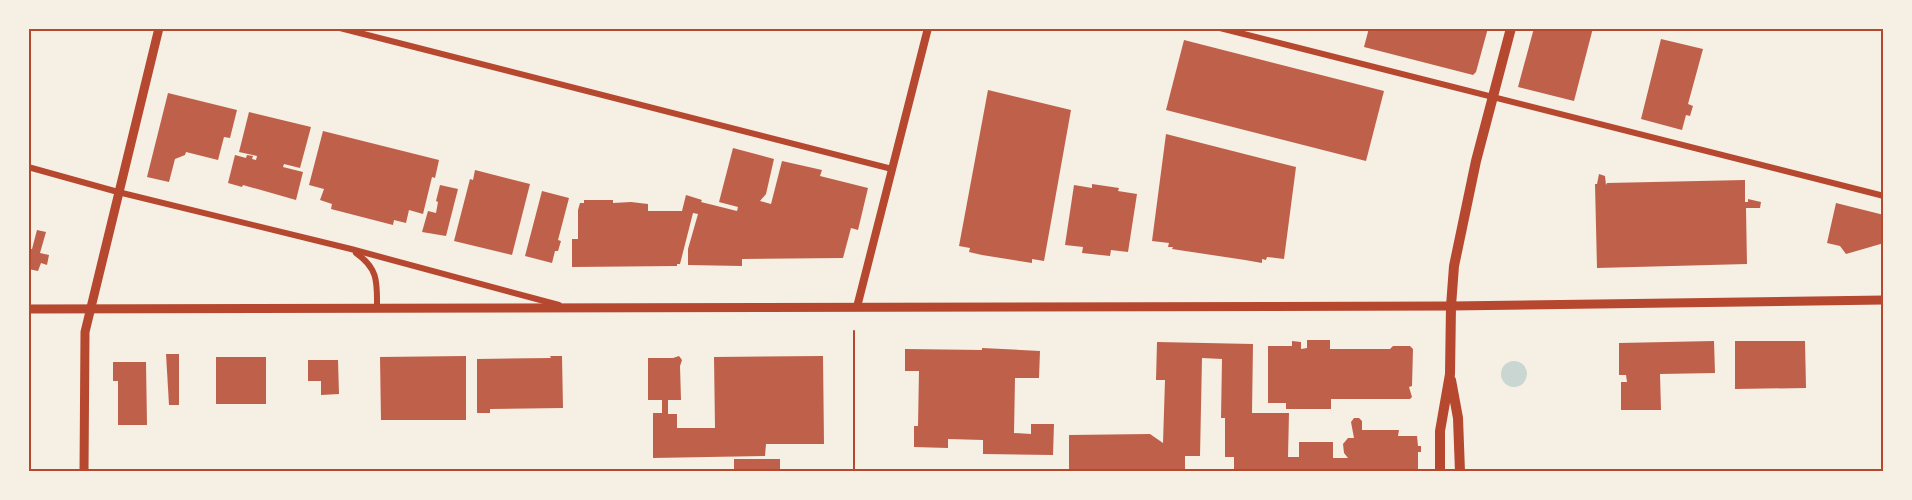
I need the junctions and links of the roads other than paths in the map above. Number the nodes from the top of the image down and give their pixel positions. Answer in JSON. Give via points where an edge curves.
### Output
{"nodes":[{"id":1,"x":159,"y":28,"type":"edge"},
{"id":2,"x":340,"y":28,"type":"edge"},
{"id":3,"x":928,"y":28,"type":"edge"},
{"id":4,"x":1220,"y":28,"type":"edge"},
{"id":5,"x":1511,"y":28,"type":"edge"},
{"id":6,"x":1493,"y":96,"type":"junction"},
{"id":7,"x":28,"y":167,"type":"edge"},
{"id":8,"x":892,"y":169,"type":"junction"},
{"id":9,"x":118,"y":192,"type":"junction"},
{"id":10,"x":1884,"y":196,"type":"edge"},
{"id":11,"x":351,"y":249,"type":"junction"},
{"id":12,"x":1884,"y":300,"type":"edge"},
{"id":13,"x":1451,"y":306,"type":"junction"},
{"id":14,"x":857,"y":307,"type":"junction"},
{"id":15,"x":573,"y":308,"type":"junction"},
{"id":16,"x":28,"y":309,"type":"edge"},
{"id":17,"x":90,"y":309,"type":"junction"},
{"id":18,"x":377,"y":309,"type":"junction"},
{"id":19,"x":1450,"y":374,"type":"junction"},
{"id":20,"x":84,"y":471,"type":"edge"},
{"id":21,"x":1440,"y":471,"type":"edge"},
{"id":22,"x":1460,"y":471,"type":"edge"}],
"edges":[{"from":1,"to":9,"type":"main road"},
{"from":2,"to":8,"type":"street"},
{"from":3,"to":8,"type":"street"},
{"from":4,"to":6,"type":"street"},
{"from":5,"to":6,"type":"main road"},
{"from":6,"to":10,"type":"street"},
{"from":6,"to":13,"type":"main road","via":[[1466,202]]},
{"from":7,"to":9,"type":"street"},
{"from":8,"to":14,"type":"street"},
{"from":9,"to":11,"type":"street"},
{"from":9,"to":17,"type":"main road"},
{"from":11,"to":15,"type":"street"},
{"from":11,"to":18,"type":"street","via":[[375,274]]},
{"from":12,"to":13,"type":"main road"},
{"from":13,"to":14,"type":"main road"},
{"from":13,"to":19,"type":"main road"},
{"from":14,"to":15,"type":"main road"},
{"from":15,"to":18,"type":"main road"},
{"from":16,"to":17,"type":"main road"},
{"from":17,"to":18,"type":"main road"},
{"from":17,"to":20,"type":"main road","via":[[84,339]]},
{"from":19,"to":21,"type":"main road","via":[[1441,423]]},
{"from":19,"to":22,"type":"main road","via":[[1458,418]]}]}
